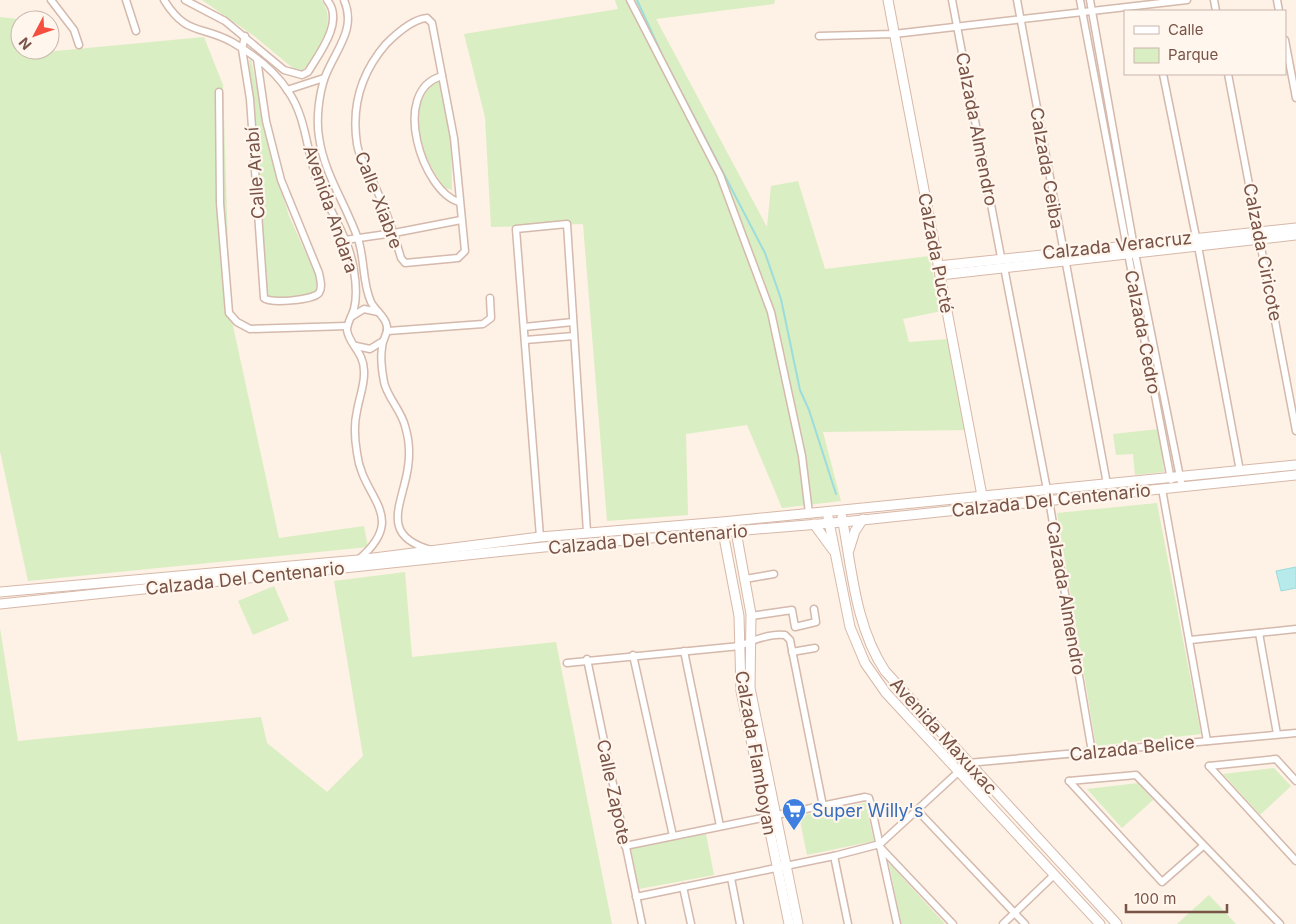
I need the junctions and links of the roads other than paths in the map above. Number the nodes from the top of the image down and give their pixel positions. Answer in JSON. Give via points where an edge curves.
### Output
{"nodes":[{"id":1,"x":126,"y":0,"type":"edge"},
{"id":2,"x":164,"y":0,"type":"edge"},
{"id":3,"x":186,"y":0,"type":"edge"},
{"id":4,"x":327,"y":0,"type":"edge"},
{"id":5,"x":344,"y":0,"type":"edge"},
{"id":6,"x":630,"y":0,"type":"edge"},
{"id":7,"x":888,"y":0,"type":"edge"},
{"id":8,"x":952,"y":0,"type":"edge"},
{"id":9,"x":1017,"y":0,"type":"edge"},
{"id":10,"x":1080,"y":0,"type":"edge"},
{"id":11,"x":1090,"y":0,"type":"edge"},
{"id":12,"x":1187,"y":0,"type":"edge"},
{"id":13,"x":55,"y":1,"type":"edge"},
{"id":14,"x":1149,"y":8,"type":"edge"},
{"id":15,"x":1092,"y":11,"type":"junction"},
{"id":16,"x":1083,"y":12,"type":"junction"},
{"id":17,"x":1021,"y":19,"type":"junction"},
{"id":18,"x":957,"y":27,"type":"junction"},
{"id":19,"x":136,"y":32,"type":"dead end"},
{"id":20,"x":894,"y":34,"type":"junction"},
{"id":21,"x":245,"y":36,"type":"junction"},
{"id":22,"x":819,"y":36,"type":"dead end"},
{"id":23,"x":78,"y":45,"type":"dead end"},
{"id":24,"x":1286,"y":45,"type":"edge"},
{"id":25,"x":242,"y":48,"type":"junction"},
{"id":26,"x":257,"y":59,"type":"junction"},
{"id":27,"x":1163,"y":75,"type":"edge"},
{"id":28,"x":1228,"y":75,"type":"edge"},
{"id":29,"x":442,"y":76,"type":"junction"},
{"id":30,"x":324,"y":78,"type":"junction"},
{"id":31,"x":287,"y":90,"type":"junction"},
{"id":32,"x":219,"y":92,"type":"dead end"},
{"id":33,"x":1296,"y":98,"type":"edge"},
{"id":34,"x":459,"y":202,"type":"junction"},
{"id":35,"x":460,"y":220,"type":"junction"},
{"id":36,"x":1296,"y":228,"type":"edge"},
{"id":37,"x":394,"y":233,"type":"junction"},
{"id":38,"x":1260,"y":235,"type":"junction"},
{"id":39,"x":1296,"y":235,"type":"edge"},
{"id":40,"x":358,"y":237,"type":"junction"},
{"id":41,"x":345,"y":240,"type":"junction"},
{"id":42,"x":1197,"y":242,"type":"junction"},
{"id":43,"x":1130,"y":249,"type":"junction"},
{"id":44,"x":1063,"y":256,"type":"junction"},
{"id":45,"x":1001,"y":257,"type":"junction"},
{"id":46,"x":938,"y":266,"type":"junction"},
{"id":47,"x":1004,"y":267,"type":"junction"},
{"id":48,"x":940,"y":275,"type":"junction"},
{"id":49,"x":490,"y":298,"type":"dead end"},
{"id":50,"x":379,"y":312,"type":"junction"},
{"id":51,"x":351,"y":317,"type":"junction"},
{"id":52,"x":573,"y":322,"type":"junction"},
{"id":53,"x":347,"y":326,"type":"junction"},
{"id":54,"x":524,"y":327,"type":"junction"},
{"id":55,"x":388,"y":330,"type":"junction"},
{"id":56,"x":574,"y":336,"type":"junction"},
{"id":57,"x":525,"y":340,"type":"junction"},
{"id":58,"x":384,"y":341,"type":"junction"},
{"id":59,"x":355,"y":345,"type":"junction"},
{"id":60,"x":1296,"y":431,"type":"edge"},
{"id":61,"x":1296,"y":465,"type":"edge"},
{"id":62,"x":1240,"y":470,"type":"junction"},
{"id":63,"x":1296,"y":476,"type":"edge"},
{"id":64,"x":1175,"y":477,"type":"junction"},
{"id":65,"x":1107,"y":484,"type":"junction"},
{"id":66,"x":1177,"y":487,"type":"junction"},
{"id":67,"x":1162,"y":489,"type":"junction"},
{"id":68,"x":1046,"y":490,"type":"junction"},
{"id":69,"x":982,"y":496,"type":"junction"},
{"id":70,"x":1049,"y":500,"type":"junction"},
{"id":71,"x":984,"y":506,"type":"junction"},
{"id":72,"x":841,"y":510,"type":"junction"},
{"id":73,"x":826,"y":512,"type":"junction"},
{"id":74,"x":810,"y":513,"type":"junction"},
{"id":75,"x":864,"y":519,"type":"junction"},
{"id":76,"x":735,"y":521,"type":"junction"},
{"id":77,"x":722,"y":522,"type":"junction"},
{"id":78,"x":843,"y":522,"type":"junction"},
{"id":79,"x":829,"y":523,"type":"junction"},
{"id":80,"x":814,"y":524,"type":"junction"},
{"id":81,"x":736,"y":531,"type":"junction"},
{"id":82,"x":587,"y":532,"type":"junction"},
{"id":83,"x":723,"y":532,"type":"junction"},
{"id":84,"x":540,"y":537,"type":"junction"},
{"id":85,"x":432,"y":550,"type":"junction"},
{"id":86,"x":848,"y":553,"type":"junction"},
{"id":87,"x":836,"y":554,"type":"junction"},
{"id":88,"x":358,"y":560,"type":"junction"},
{"id":89,"x":337,"y":565,"type":"junction"},
{"id":90,"x":774,"y":574,"type":"dead end"},
{"id":91,"x":745,"y":579,"type":"junction"},
{"id":92,"x":0,"y":592,"type":"edge"},
{"id":93,"x":858,"y":603,"type":"junction"},
{"id":94,"x":0,"y":604,"type":"edge"},
{"id":95,"x":846,"y":605,"type":"junction"},
{"id":96,"x":814,"y":609,"type":"dead end"},
{"id":97,"x":751,"y":616,"type":"junction"},
{"id":98,"x":1296,"y":629,"type":"edge"},
{"id":99,"x":1259,"y":632,"type":"junction"},
{"id":100,"x":1190,"y":640,"type":"junction"},
{"id":101,"x":752,"y":641,"type":"junction"},
{"id":102,"x":740,"y":646,"type":"junction"},
{"id":103,"x":815,"y":648,"type":"dead end"},
{"id":104,"x":684,"y":651,"type":"junction"},
{"id":105,"x":792,"y":652,"type":"junction"},
{"id":106,"x":633,"y":655,"type":"junction"},
{"id":107,"x":587,"y":660,"type":"junction"},
{"id":108,"x":567,"y":663,"type":"dead end"},
{"id":109,"x":1296,"y":733,"type":"edge"},
{"id":110,"x":1277,"y":734,"type":"junction"},
{"id":111,"x":1207,"y":741,"type":"junction"},
{"id":112,"x":1092,"y":752,"type":"junction"},
{"id":113,"x":968,"y":763,"type":"junction"},
{"id":114,"x":958,"y":772,"type":"junction"},
{"id":115,"x":1296,"y":781,"type":"edge"},
{"id":116,"x":823,"y":806,"type":"junction"},
{"id":117,"x":917,"y":810,"type":"junction"},
{"id":118,"x":771,"y":816,"type":"junction"},
{"id":119,"x":720,"y":826,"type":"junction"},
{"id":120,"x":673,"y":836,"type":"junction"},
{"id":121,"x":880,"y":845,"type":"junction"},
{"id":122,"x":625,"y":846,"type":"junction"},
{"id":123,"x":1202,"y":846,"type":"junction"},
{"id":124,"x":834,"y":856,"type":"junction"},
{"id":125,"x":1296,"y":861,"type":"edge"},
{"id":126,"x":781,"y":866,"type":"junction"},
{"id":127,"x":1054,"y":875,"type":"junction"},
{"id":128,"x":730,"y":878,"type":"junction"},
{"id":129,"x":683,"y":887,"type":"junction"},
{"id":130,"x":636,"y":897,"type":"junction"},
{"id":131,"x":1014,"y":913,"type":"junction"},
{"id":132,"x":642,"y":924,"type":"edge"},
{"id":133,"x":691,"y":924,"type":"edge"},
{"id":134,"x":740,"y":924,"type":"edge"},
{"id":135,"x":789,"y":924,"type":"edge"},
{"id":136,"x":798,"y":924,"type":"edge"},
{"id":137,"x":848,"y":924,"type":"edge"},
{"id":138,"x":897,"y":924,"type":"edge"},
{"id":139,"x":953,"y":924,"type":"edge"},
{"id":140,"x":1002,"y":924,"type":"edge"},
{"id":141,"x":1024,"y":924,"type":"edge"},
{"id":142,"x":1100,"y":924,"type":"edge"},
{"id":143,"x":1117,"y":924,"type":"edge"},
{"id":144,"x":1280,"y":924,"type":"edge"}],
"edges":[{"from":1,"to":19,"type":"street"},
{"from":2,"to":25,"type":"street","name":"Avenida Andara","via":[[181,23]]},
{"from":3,"to":21,"type":"street"},
{"from":4,"to":21,"type":"street","via":[[333,16],[332,28],[308,72],[302,75],[284,70]]},
{"from":5,"to":30,"type":"street","name":"Avenida Andara","via":[[348,28]]},
{"from":6,"to":74,"type":"street","via":[[720,175],[771,312],[802,456]]},
{"from":7,"to":20,"type":"main road","name":"Calzada Pucté"},
{"from":8,"to":18,"type":"street","name":"Calzada Almendro"},
{"from":9,"to":17,"type":"street","name":"Calzada Ceiba"},
{"from":10,"to":16,"type":"street","name":"Calzada Cedro"},
{"from":11,"to":15,"type":"street","name":"Calzada Cedro"},
{"from":12,"to":14,"type":"street"},
{"from":13,"to":23,"type":"street","via":[[74,30]]},
{"from":14,"to":15,"type":"street"},
{"from":15,"to":16,"type":"street"},
{"from":15,"to":43,"type":"street","name":"Calzada Cedro"},
{"from":16,"to":17,"type":"street"},
{"from":16,"to":43,"type":"street","name":"Calzada Cedro"},
{"from":17,"to":18,"type":"street"},
{"from":17,"to":44,"type":"street","name":"Calzada Ceiba"},
{"from":18,"to":20,"type":"street"},
{"from":18,"to":45,"type":"street","name":"Calzada Almendro"},
{"from":20,"to":22,"type":"street"},
{"from":20,"to":46,"type":"main road","name":"Calzada Pucté"},
{"from":21,"to":25,"type":"street"},
{"from":24,"to":33,"type":"street"},
{"from":25,"to":26,"type":"street","name":"Avenida Andara"},
{"from":25,"to":26,"type":"street","name":"Calle Arabí","via":[[250,92],[264,298],[272,302],[312,298],[321,287],[273,151]]},
{"from":26,"to":31,"type":"street","name":"Avenida Andara"},
{"from":27,"to":42,"type":"street"},
{"from":28,"to":38,"type":"street","name":"Calzada Ciricote"},
{"from":29,"to":34,"type":"street","via":[[454,138]]},
{"from":29,"to":34,"type":"street","via":[[426,86],[420,96],[413,120],[414,136],[438,186],[451,200]]},
{"from":29,"to":37,"type":"street","name":"Calle Xiabre","via":[[432,23],[427,18],[421,18],[399,32],[366,71],[356,117],[357,144]]},
{"from":30,"to":31,"type":"street"},
{"from":30,"to":40,"type":"street","name":"Avenida Andara","via":[[319,136],[335,190]]},
{"from":31,"to":41,"type":"street","name":"Avenida Andara","via":[[302,119],[316,176]]},
{"from":32,"to":53,"type":"street","via":[[220,203],[229,313],[250,329]]},
{"from":34,"to":35,"type":"street"},
{"from":35,"to":37,"type":"street"},
{"from":35,"to":37,"type":"street","name":"Calle Xiabre","via":[[465,251],[458,258],[405,262]]},
{"from":36,"to":38,"type":"main road","name":"Calzada Veracruz"},
{"from":37,"to":40,"type":"street"},
{"from":38,"to":39,"type":"main road","name":"Calzada Veracruz"},
{"from":38,"to":42,"type":"main road","name":"Calzada Veracruz"},
{"from":38,"to":60,"type":"street","name":"Calzada Ciricote"},
{"from":40,"to":41,"type":"street"},
{"from":40,"to":50,"type":"street","name":"Avenida Andara","via":[[371,302]]},
{"from":41,"to":51,"type":"street","name":"Avenida Andara","via":[[356,286]]},
{"from":42,"to":43,"type":"main road","name":"Calzada Veracruz"},
{"from":42,"to":62,"type":"street"},
{"from":43,"to":44,"type":"main road","name":"Calzada Veracruz"},
{"from":43,"to":64,"type":"street","name":"Calzada Cedro"},
{"from":44,"to":45,"type":"main road","name":"Calzada Veracruz"},
{"from":44,"to":47,"type":"main road","name":"Calzada Veracruz"},
{"from":44,"to":65,"type":"street","name":"Calzada Ceiba"},
{"from":45,"to":46,"type":"main road","name":"Calzada Veracruz"},
{"from":46,"to":48,"type":"main road","name":"Calzada Pucté"},
{"from":47,"to":48,"type":"main road","name":"Calzada Veracruz"},
{"from":47,"to":68,"type":"street","name":"Calzada Almendro"},
{"from":48,"to":69,"type":"main road","name":"Calzada Pucté"},
{"from":49,"to":55,"type":"street","via":[[491,318],[483,324]]},
{"from":50,"to":51,"type":"street","via":[[364,309]]},
{"from":50,"to":55,"type":"street","name":"Avenida Andara","via":[[385,318]]},
{"from":51,"to":53,"type":"street","name":"Avenida Andara"},
{"from":52,"to":54,"type":"street"},
{"from":52,"to":54,"type":"street","via":[[566,224],[516,229]]},
{"from":52,"to":56,"type":"street"},
{"from":53,"to":59,"type":"street"},
{"from":54,"to":57,"type":"street"},
{"from":55,"to":58,"type":"street"},
{"from":56,"to":57,"type":"street"},
{"from":56,"to":82,"type":"street"},
{"from":57,"to":84,"type":"street"},
{"from":58,"to":59,"type":"street","via":[[370,349]]},
{"from":58,"to":85,"type":"street","via":[[382,364],[385,384],[405,425],[408,446],[408,466],[397,511],[399,524],[411,542]]},
{"from":59,"to":88,"type":"street","via":[[364,360],[356,414],[357,454],[381,512],[381,530],[370,550]]},
{"from":61,"to":62,"type":"main road","name":"Calzada Del Centenario"},
{"from":62,"to":64,"type":"main road","name":"Calzada Del Centenario"},
{"from":63,"to":66,"type":"main road","name":"Calzada Del Centenario"},
{"from":64,"to":65,"type":"main road","name":"Calzada Del Centenario"},
{"from":64,"to":66,"type":"street","name":"Calzada Cedro"},
{"from":65,"to":68,"type":"main road","name":"Calzada Del Centenario"},
{"from":66,"to":67,"type":"main road","name":"Calzada Del Centenario"},
{"from":67,"to":70,"type":"main road","name":"Calzada Del Centenario"},
{"from":67,"to":100,"type":"street"},
{"from":68,"to":69,"type":"main road","name":"Calzada Del Centenario"},
{"from":68,"to":70,"type":"street","name":"Calzada Almendro"},
{"from":69,"to":71,"type":"main road","name":"Calzada Pucté"},
{"from":69,"to":72,"type":"main road","name":"Calzada Del Centenario"},
{"from":70,"to":71,"type":"main road","name":"Calzada Del Centenario"},
{"from":70,"to":112,"type":"street","name":"Calzada Almendro"},
{"from":71,"to":75,"type":"main road","name":"Calzada Del Centenario"},
{"from":72,"to":73,"type":"main road","name":"Calzada Del Centenario"},
{"from":72,"to":78,"type":"main road","name":"Avenida Maxuxac"},
{"from":73,"to":74,"type":"main road","name":"Calzada Del Centenario"},
{"from":73,"to":79,"type":"main road","name":"Avenida Maxuxac"},
{"from":74,"to":76,"type":"main road","name":"Calzada Del Centenario"},
{"from":75,"to":78,"type":"main road","name":"Calzada Del Centenario"},
{"from":75,"to":86,"type":"main road","via":[[855,531]]},
{"from":76,"to":77,"type":"main road","name":"Calzada Del Centenario"},
{"from":76,"to":81,"type":"main road","name":"Calzada Flamboyan"},
{"from":77,"to":82,"type":"main road","name":"Calzada Del Centenario"},
{"from":77,"to":83,"type":"main road","name":"Calzada Flamboyan"},
{"from":78,"to":79,"type":"main road","name":"Calzada Del Centenario"},
{"from":78,"to":86,"type":"main road","name":"Avenida Maxuxac"},
{"from":79,"to":80,"type":"main road","name":"Calzada Del Centenario"},
{"from":79,"to":87,"type":"main road","name":"Avenida Maxuxac"},
{"from":80,"to":81,"type":"main road","name":"Calzada Del Centenario"},
{"from":80,"to":87,"type":"main road"},
{"from":81,"to":83,"type":"main road","name":"Calzada Del Centenario"},
{"from":81,"to":91,"type":"main road","name":"Calzada Flamboyan"},
{"from":82,"to":84,"type":"main road","name":"Calzada Del Centenario"},
{"from":83,"to":89,"type":"main road","name":"Calzada Del Centenario"},
{"from":83,"to":102,"type":"main road","name":"Calzada Flamboyan","via":[[739,616]]},
{"from":84,"to":85,"type":"main road","name":"Calzada Del Centenario"},
{"from":85,"to":88,"type":"main road","name":"Calzada Del Centenario"},
{"from":86,"to":93,"type":"main road","name":"Avenida Maxuxac"},
{"from":87,"to":95,"type":"main road","name":"Avenida Maxuxac"},
{"from":88,"to":89,"type":"main road","name":"Calzada Del Centenario"},
{"from":89,"to":92,"type":"main road","name":"Calzada Del Centenario"},
{"from":89,"to":94,"type":"main road","name":"Calzada Del Centenario"},
{"from":90,"to":91,"type":"street"},
{"from":91,"to":97,"type":"main road","name":"Calzada Flamboyan"},
{"from":93,"to":95,"type":"main road"},
{"from":93,"to":113,"type":"main road","name":"Avenida Maxuxac","via":[[868,642],[885,671]]},
{"from":95,"to":114,"type":"main road","name":"Avenida Maxuxac","via":[[852,634],[865,663],[886,692]]},
{"from":96,"to":97,"type":"street","via":[[816,622],[795,627],[792,610]]},
{"from":97,"to":101,"type":"main road","name":"Calzada Flamboyan"},
{"from":98,"to":99,"type":"street"},
{"from":99,"to":100,"type":"street"},
{"from":99,"to":110,"type":"street"},
{"from":100,"to":111,"type":"street"},
{"from":101,"to":102,"type":"street"},
{"from":101,"to":105,"type":"street","via":[[785,635],[790,640]]},
{"from":101,"to":118,"type":"main road","name":"Calzada Flamboyan","via":[[750,688]]},
{"from":102,"to":104,"type":"street"},
{"from":102,"to":118,"type":"main road","name":"Calzada Flamboyan","via":[[741,691]]},
{"from":103,"to":105,"type":"street"},
{"from":104,"to":106,"type":"street"},
{"from":104,"to":119,"type":"street"},
{"from":105,"to":116,"type":"street"},
{"from":106,"to":107,"type":"street"},
{"from":106,"to":120,"type":"street"},
{"from":107,"to":108,"type":"street"},
{"from":107,"to":122,"type":"street","name":"Calle Zapote"},
{"from":109,"to":110,"type":"street","name":"Calzada Belice"},
{"from":110,"to":111,"type":"street","name":"Calzada Belice"},
{"from":111,"to":112,"type":"street","name":"Calzada Belice"},
{"from":112,"to":113,"type":"street","name":"Calzada Belice"},
{"from":113,"to":114,"type":"street"},
{"from":113,"to":143,"type":"main road","name":"Avenida Maxuxac"},
{"from":114,"to":117,"type":"street"},
{"from":114,"to":127,"type":"main road","name":"Avenida Maxuxac"},
{"from":115,"to":125,"type":"street","via":[[1276,759],[1209,766]]},
{"from":116,"to":118,"type":"street"},
{"from":116,"to":121,"type":"street","via":[[869,798]]},
{"from":117,"to":121,"type":"street"},
{"from":117,"to":131,"type":"street"},
{"from":118,"to":119,"type":"street"},
{"from":118,"to":126,"type":"main road","name":"Calzada Flamboyan"},
{"from":119,"to":120,"type":"street"},
{"from":120,"to":122,"type":"street"},
{"from":121,"to":124,"type":"street"},
{"from":121,"to":138,"type":"street"},
{"from":121,"to":139,"type":"street"},
{"from":122,"to":130,"type":"street","name":"Calle Zapote"},
{"from":123,"to":123,"type":"street","via":[[1162,882],[1069,780],[1136,775]]},
{"from":123,"to":144,"type":"street"},
{"from":124,"to":126,"type":"street"},
{"from":124,"to":137,"type":"street"},
{"from":126,"to":128,"type":"street"},
{"from":126,"to":135,"type":"main road","name":"Calzada Flamboyan"},
{"from":126,"to":136,"type":"main road","name":"Calzada Flamboyan"},
{"from":127,"to":131,"type":"street"},
{"from":127,"to":142,"type":"main road","name":"Avenida Maxuxac"},
{"from":128,"to":129,"type":"street"},
{"from":128,"to":134,"type":"street"},
{"from":129,"to":130,"type":"street"},
{"from":129,"to":133,"type":"street"},
{"from":130,"to":132,"type":"street","name":"Calle Zapote"},
{"from":131,"to":140,"type":"street"},
{"from":131,"to":141,"type":"street"}]}
